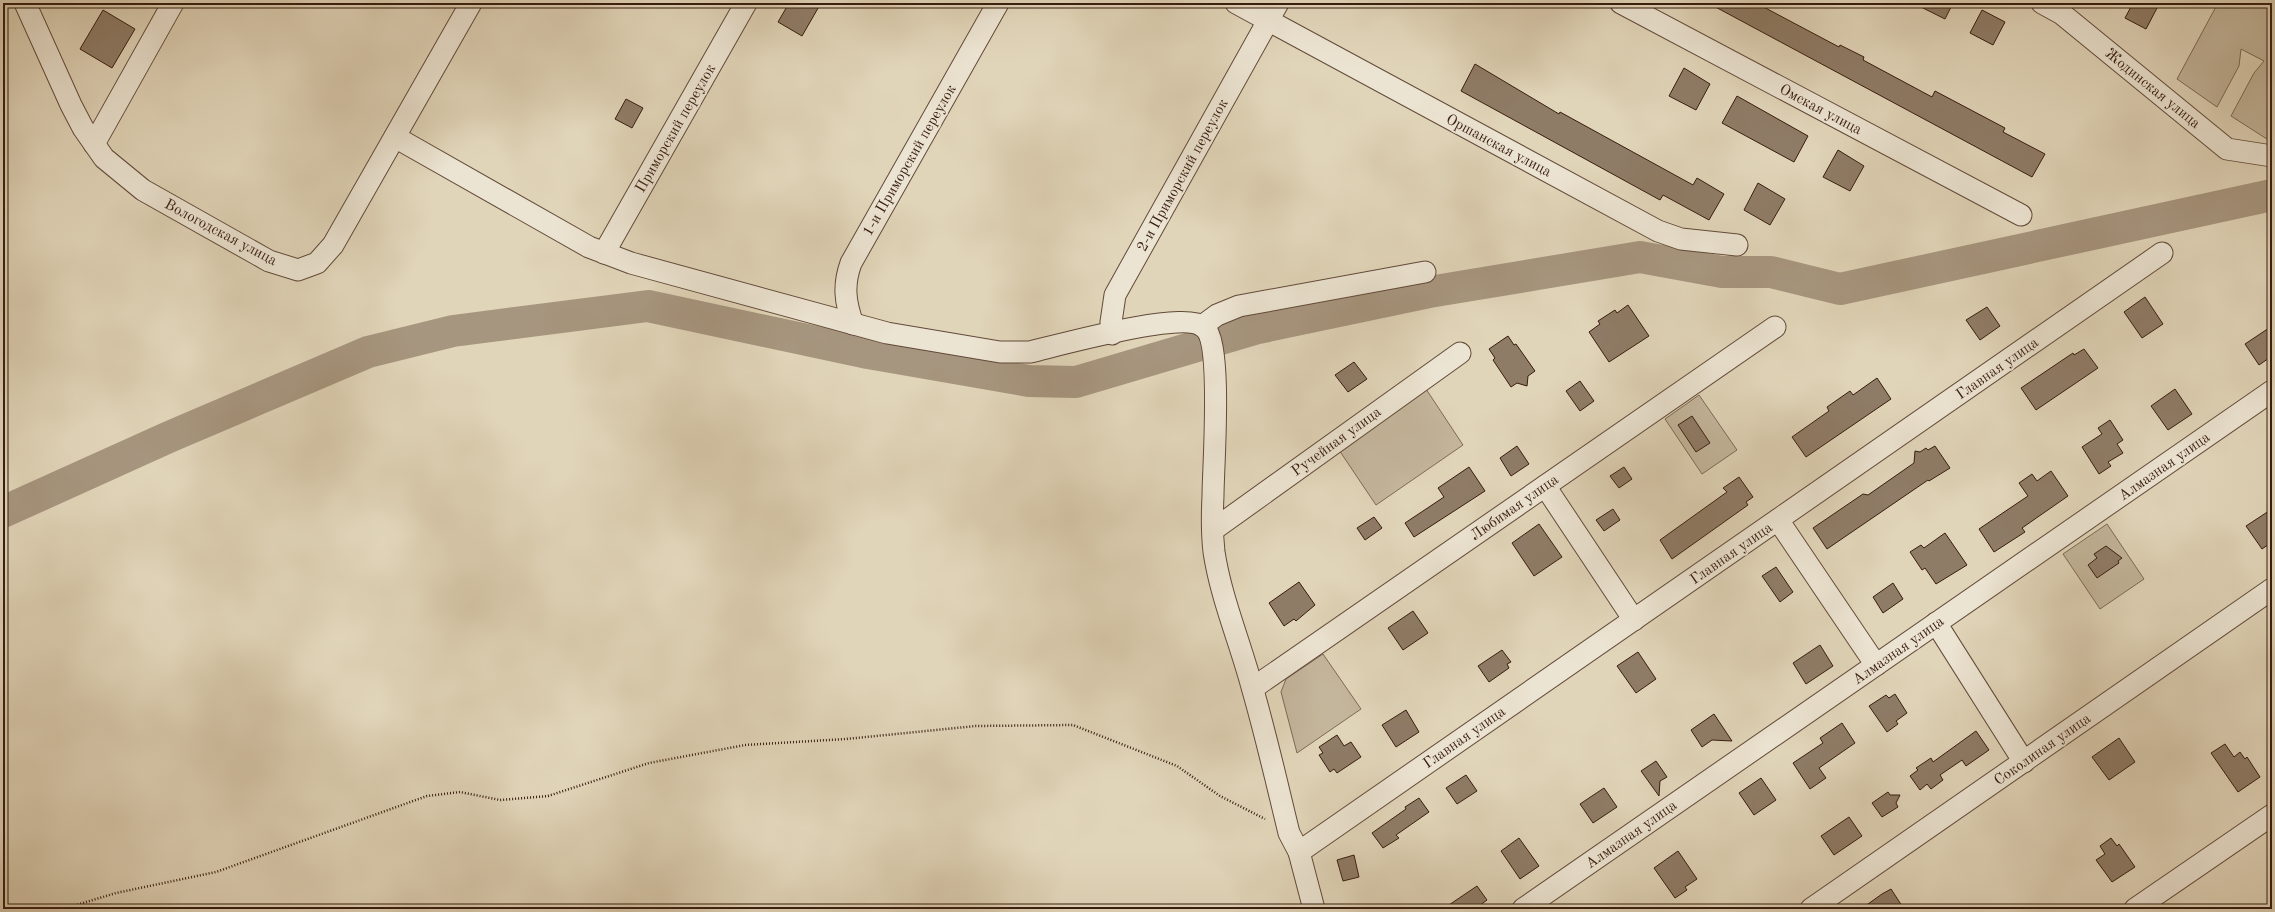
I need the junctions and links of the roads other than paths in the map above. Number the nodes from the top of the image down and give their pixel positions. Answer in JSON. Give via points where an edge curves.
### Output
{"nodes":[{"id":1,"x":25,"y":3,"type":"edge"},
{"id":2,"x":173,"y":3,"type":"edge"},
{"id":3,"x":471,"y":3,"type":"edge"},
{"id":4,"x":746,"y":3,"type":"edge"},
{"id":5,"x":998,"y":3,"type":"edge"},
{"id":6,"x":1236,"y":3,"type":"edge"},
{"id":7,"x":1621,"y":3,"type":"edge"},
{"id":8,"x":2042,"y":3,"type":"edge"},
{"id":9,"x":1273,"y":12,"type":"edge"},
{"id":10,"x":395,"y":137,"type":"junction"},
{"id":11,"x":94,"y":144,"type":"junction"},
{"id":12,"x":2272,"y":156,"type":"edge"},
{"id":13,"x":2021,"y":215,"type":"dead end"},
{"id":14,"x":1737,"y":245,"type":"dead end"},
{"id":15,"x":604,"y":253,"type":"junction"},
{"id":16,"x":2162,"y":254,"type":"dead end"},
{"id":17,"x":1425,"y":272,"type":"dead end"},
{"id":18,"x":852,"y":324,"type":"junction"},
{"id":19,"x":1775,"y":327,"type":"dead end"},
{"id":20,"x":1112,"y":334,"type":"junction"},
{"id":21,"x":1209,"y":339,"type":"junction"},
{"id":22,"x":1460,"y":353,"type":"dead end"},
{"id":23,"x":2272,"y":391,"type":"edge"},
{"id":24,"x":1545,"y":486,"type":"junction"},
{"id":25,"x":1778,"y":520,"type":"junction"},
{"id":26,"x":1213,"y":530,"type":"junction"},
{"id":27,"x":2272,"y":589,"type":"edge"},
{"id":28,"x":1634,"y":620,"type":"junction"},
{"id":29,"x":1936,"y":623,"type":"junction"},
{"id":30,"x":1876,"y":665,"type":"junction"},
{"id":31,"x":1253,"y":688,"type":"junction"},
{"id":32,"x":2024,"y":762,"type":"junction"},
{"id":33,"x":2272,"y":815,"type":"edge"},
{"id":34,"x":1299,"y":852,"type":"junction"},
{"id":35,"x":1314,"y":909,"type":"edge"},
{"id":36,"x":1523,"y":909,"type":"edge"},
{"id":37,"x":1811,"y":909,"type":"edge"},
{"id":38,"x":2136,"y":909,"type":"edge"}],
"edges":[{"from":1,"to":11,"type":"street","name":"Вологодская улица","via":[[71,105]]},
{"from":2,"to":11,"type":"street"},
{"from":3,"to":10,"type":"street","name":"Вологодская улица"},
{"from":4,"to":15,"type":"street","name":"Приморский переулок"},
{"from":5,"to":18,"type":"street","name":"1-и Приморский переулок","via":[[851,263],[846,277],[845,293]]},
{"from":6,"to":9,"type":"street","name":"Оршанская улица"},
{"from":7,"to":13,"type":"street","name":"Омская улица"},
{"from":8,"to":12,"type":"street","name":"Жодинская улица","via":[[2062,14],[2227,149]]},
{"from":9,"to":14,"type":"street","name":"Оршанская улица","via":[[1658,232],[1681,239]]},
{"from":9,"to":20,"type":"street","name":"2-и Приморский переулок","via":[[1115,295]]},
{"from":10,"to":11,"type":"street","name":"Вологодская улица","via":[[333,245],[317,263],[298,270],[269,261],[143,190],[104,158]]},
{"from":10,"to":15,"type":"street","via":[[560,232]]},
{"from":15,"to":18,"type":"street","via":[[631,263]]},
{"from":16,"to":25,"type":"street","name":"Главная улица"},
{"from":17,"to":21,"type":"street","via":[[1239,306],[1217,315]]},
{"from":18,"to":20,"type":"street","via":[[887,333],[1000,352],[1030,352]]},
{"from":19,"to":24,"type":"street","name":"Любимая улица"},
{"from":20,"to":21,"type":"street","via":[[1179,321],[1194,322]]},
{"from":21,"to":26,"type":"street","via":[[1215,370]]},
{"from":22,"to":26,"type":"street","name":"Ручейная улица"},
{"from":23,"to":29,"type":"street","name":"Алмазная улица"},
{"from":24,"to":28,"type":"street"},
{"from":24,"to":31,"type":"street","name":"Любимая улица"},
{"from":25,"to":28,"type":"street","name":"Главная улица"},
{"from":25,"to":30,"type":"street"},
{"from":26,"to":31,"type":"street","via":[[1214,552],[1221,585]]},
{"from":27,"to":32,"type":"street","name":"Соколиная улица"},
{"from":28,"to":34,"type":"street","name":"Главная улица"},
{"from":29,"to":30,"type":"street","name":"Алмазная улица"},
{"from":29,"to":32,"type":"street"},
{"from":30,"to":36,"type":"street","name":"Алмазная улица"},
{"from":31,"to":34,"type":"street","via":[[1289,833]]},
{"from":32,"to":37,"type":"street","name":"Соколиная улица"},
{"from":33,"to":38,"type":"street"},
{"from":34,"to":35,"type":"street"}]}
